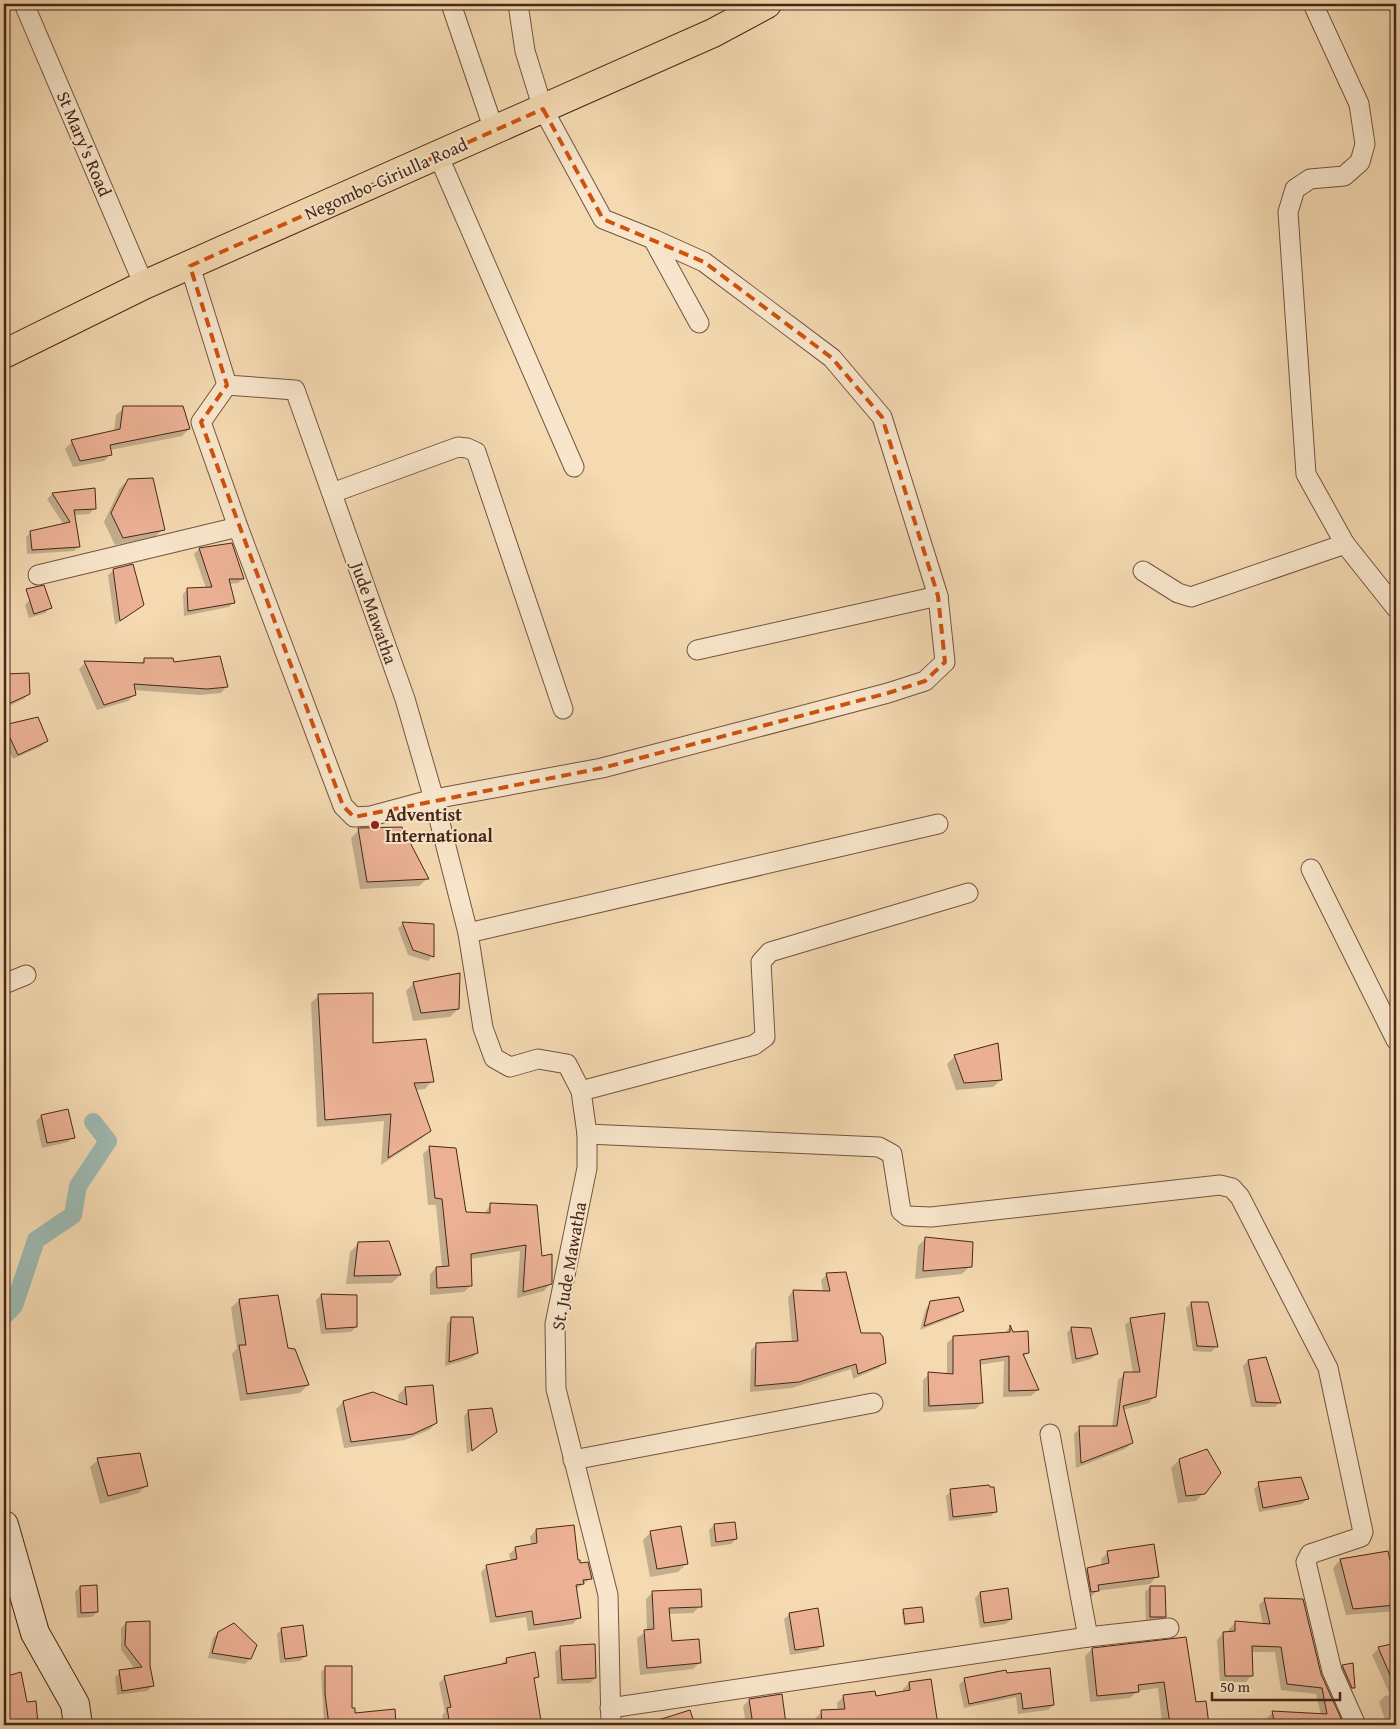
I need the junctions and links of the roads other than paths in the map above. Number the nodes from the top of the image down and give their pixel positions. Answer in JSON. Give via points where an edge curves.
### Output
{"nodes":[{"id":1,"x":24,"y":4,"type":"edge"},
{"id":2,"x":451,"y":4,"type":"edge"},
{"id":3,"x":518,"y":4,"type":"edge"},
{"id":4,"x":767,"y":4,"type":"edge"},
{"id":5,"x":1313,"y":4,"type":"edge"},
{"id":6,"x":543,"y":108,"type":"junction"},
{"id":7,"x":494,"y":130,"type":"junction"},
{"id":8,"x":438,"y":156,"type":"junction"},
{"id":9,"x":653,"y":240,"type":"junction"},
{"id":10,"x":190,"y":266,"type":"junction"},
{"id":11,"x":144,"y":285,"type":"junction"},
{"id":12,"x":699,"y":323,"type":"dead end"},
{"id":13,"x":4,"y":354,"type":"edge"},
{"id":14,"x":228,"y":385,"type":"junction"},
{"id":15,"x":574,"y":467,"type":"dead end"},
{"id":16,"x":332,"y":493,"type":"junction"},
{"id":17,"x":238,"y":527,"type":"junction"},
{"id":18,"x":1345,"y":544,"type":"junction"},
{"id":19,"x":1143,"y":571,"type":"dead end"},
{"id":20,"x":38,"y":575,"type":"dead end"},
{"id":21,"x":938,"y":596,"type":"junction"},
{"id":22,"x":1396,"y":608,"type":"edge"},
{"id":23,"x":697,"y":650,"type":"dead end"},
{"id":24,"x":563,"y":709,"type":"dead end"},
{"id":25,"x":434,"y":799,"type":"junction"},
{"id":26,"x":938,"y":824,"type":"dead end"},
{"id":27,"x":1312,"y":870,"type":"dead end"},
{"id":28,"x":968,"y":893,"type":"dead end"},
{"id":29,"x":468,"y":933,"type":"junction"},
{"id":30,"x":26,"y":975,"type":"dead end"},
{"id":31,"x":4,"y":984,"type":"edge"},
{"id":32,"x":482,"y":1028,"type":"joint"},
{"id":33,"x":1396,"y":1040,"type":"edge"},
{"id":34,"x":581,"y":1091,"type":"junction"},
{"id":35,"x":587,"y":1134,"type":"junction"},
{"id":36,"x":873,"y":1403,"type":"dead end"},
{"id":37,"x":1050,"y":1434,"type":"dead end"},
{"id":38,"x":573,"y":1460,"type":"junction"},
{"id":39,"x":4,"y":1525,"type":"edge"},
{"id":40,"x":1169,"y":1628,"type":"dead end"},
{"id":41,"x":1088,"y":1637,"type":"junction"},
{"id":42,"x":610,"y":1717,"type":"edge"},
{"id":43,"x":78,"y":1725,"type":"edge"},
{"id":44,"x":1356,"y":1725,"type":"edge"}],
"edges":[{"from":1,"to":11,"type":"street","name":"St Mary's Road"},
{"from":2,"to":7,"type":"street"},
{"from":3,"to":6,"type":"street","via":[[526,51]]},
{"from":4,"to":6,"type":"main road","name":"Negombo-Giriulla Road","via":[[713,33]]},
{"from":5,"to":18,"type":"street","via":[[1359,104],[1365,144],[1360,162],[1344,176],[1310,179],[1295,189],[1288,212],[1306,474]]},
{"from":6,"to":7,"type":"main road","name":"Negombo-Giriulla Road"},
{"from":6,"to":9,"type":"street","via":[[603,219]]},
{"from":7,"to":8,"type":"main road","name":"Negombo-Giriulla Road"},
{"from":8,"to":10,"type":"main road","name":"Negombo-Giriulla Road"},
{"from":8,"to":15,"type":"street"},
{"from":9,"to":12,"type":"street"},
{"from":9,"to":21,"type":"street","via":[[704,262],[832,358],[882,417]]},
{"from":10,"to":11,"type":"main road","name":"Negombo-Giriulla Road"},
{"from":10,"to":14,"type":"street"},
{"from":11,"to":13,"type":"main road","name":"Negombo-Giriulla Road"},
{"from":14,"to":16,"type":"street","name":"Jude Mawatha","via":[[295,390]]},
{"from":14,"to":17,"type":"street","via":[[201,422]]},
{"from":16,"to":24,"type":"street","via":[[458,447],[476,452]]},
{"from":16,"to":25,"type":"street","name":"Jude Mawatha","via":[[405,699]]},
{"from":17,"to":20,"type":"street"},
{"from":17,"to":25,"type":"street","via":[[343,806],[354,817],[371,816]]},
{"from":18,"to":19,"type":"street","via":[[1191,597],[1178,593]]},
{"from":18,"to":22,"type":"street"},
{"from":21,"to":23,"type":"street"},
{"from":21,"to":25,"type":"street","via":[[945,662],[924,681],[602,768]]},
{"from":25,"to":29,"type":"street","name":"Jude Mawatha"},
{"from":26,"to":29,"type":"street"},
{"from":27,"to":33,"type":"street"},
{"from":28,"to":34,"type":"street","via":[[770,952],[762,962],[765,1037],[754,1044]]},
{"from":29,"to":32,"type":"street","name":"Jude Mawatha"},
{"from":30,"to":31,"type":"street"},
{"from":32,"to":34,"type":"street","name":"St. Jude Mawatha","via":[[494,1058],[510,1067],[538,1059],[567,1064]]},
{"from":34,"to":35,"type":"street","name":"St. Jude Mawatha"},
{"from":35,"to":38,"type":"street","name":"St. Jude Mawatha","via":[[587,1168],[556,1324],[556,1389]]},
{"from":35,"to":44,"type":"street","via":[[879,1147],[892,1154],[902,1211],[907,1216],[931,1217],[1220,1185],[1232,1188],[1240,1197],[1328,1368],[1363,1535],[1310,1554],[1306,1562],[1332,1671]]},
{"from":36,"to":38,"type":"street"},
{"from":37,"to":41,"type":"street"},
{"from":38,"to":42,"type":"street","name":"St. Jude Mawatha","via":[[608,1595]]},
{"from":39,"to":43,"type":"street","via":[[35,1633],[75,1704]]},
{"from":40,"to":41,"type":"street"},
{"from":41,"to":42,"type":"street"}]}
